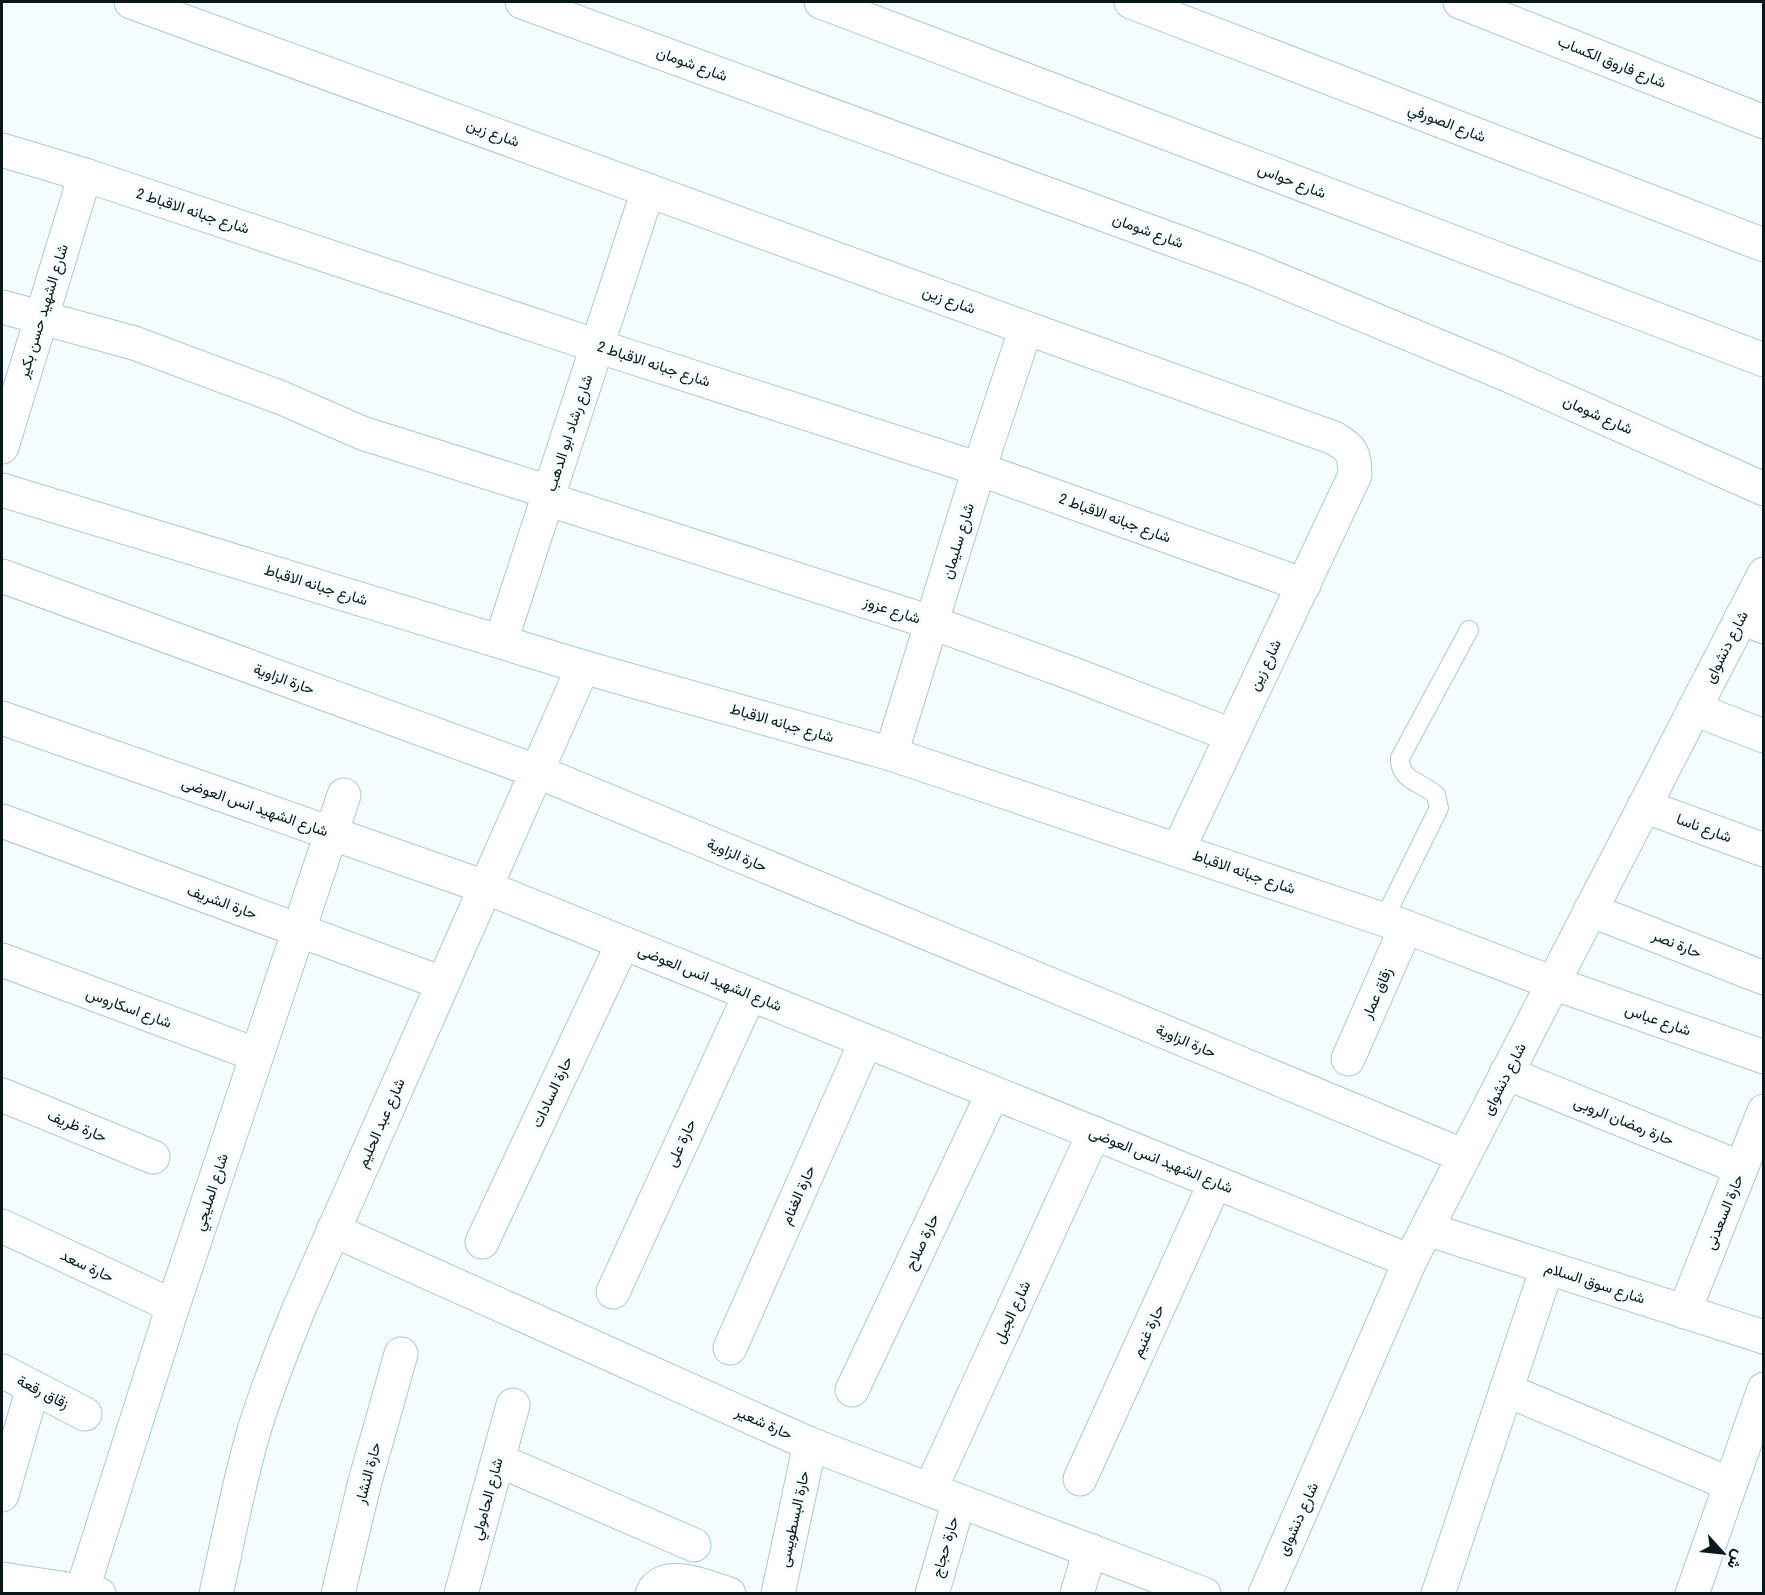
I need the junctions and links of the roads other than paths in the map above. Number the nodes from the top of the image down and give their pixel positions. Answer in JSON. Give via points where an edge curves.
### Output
{"nodes":[{"id":1,"x":131,"y":2,"type":"edge"},
{"id":2,"x":522,"y":2,"type":"edge"},
{"id":3,"x":821,"y":2,"type":"edge"},
{"id":4,"x":1131,"y":2,"type":"edge"},
{"id":5,"x":1460,"y":2,"type":"edge"},
{"id":6,"x":1764,"y":122,"type":"edge"},
{"id":7,"x":2,"y":150,"type":"edge"},
{"id":8,"x":85,"y":176,"type":"junction"},
{"id":9,"x":648,"y":190,"type":"junction"},
{"id":10,"x":1764,"y":245,"type":"edge"},
{"id":11,"x":2,"y":307,"type":"edge"},
{"id":12,"x":40,"y":318,"type":"junction"},
{"id":13,"x":1026,"y":328,"type":"junction"},
{"id":14,"x":597,"y":346,"type":"junction"},
{"id":15,"x":1764,"y":360,"type":"edge"},
{"id":16,"x":2,"y":447,"type":"edge"},
{"id":17,"x":979,"y":470,"type":"junction"},
{"id":18,"x":1764,"y":489,"type":"edge"},
{"id":19,"x":2,"y":490,"type":"edge"},
{"id":20,"x":548,"y":496,"type":"junction"},
{"id":21,"x":1764,"y":574,"type":"edge"},
{"id":22,"x":2,"y":576,"type":"edge"},
{"id":23,"x":1304,"y":585,"type":"junction"},
{"id":24,"x":933,"y":623,"type":"junction"},
{"id":25,"x":1752,"y":623,"type":"edge"},
{"id":26,"x":1468,"y":630,"type":"dead end"},
{"id":27,"x":501,"y":641,"type":"junction"},
{"id":28,"x":583,"y":667,"type":"junction"},
{"id":29,"x":1694,"y":709,"type":"junction"},
{"id":30,"x":2,"y":718,"type":"edge"},
{"id":31,"x":1231,"y":735,"type":"junction"},
{"id":32,"x":1764,"y":736,"type":"edge"},
{"id":33,"x":891,"y":754,"type":"junction"},
{"id":34,"x":536,"y":771,"type":"junction"},
{"id":35,"x":344,"y":795,"type":"dead end"},
{"id":36,"x":1644,"y":806,"type":"junction"},
{"id":37,"x":2,"y":821,"type":"edge"},
{"id":38,"x":331,"y":833,"type":"junction"},
{"id":39,"x":1178,"y":850,"type":"junction"},
{"id":40,"x":1764,"y":850,"type":"edge"},
{"id":41,"x":485,"y":887,"type":"junction"},
{"id":42,"x":1590,"y":910,"type":"junction"},
{"id":43,"x":1395,"y":923,"type":"junction"},
{"id":44,"x":298,"y":930,"type":"junction"},
{"id":45,"x":623,"y":943,"type":"junction"},
{"id":46,"x":2,"y":960,"type":"edge"},
{"id":47,"x":1764,"y":978,"type":"edge"},
{"id":48,"x":442,"y":983,"type":"junction"},
{"id":49,"x":1553,"y":983,"type":"junction"},
{"id":50,"x":750,"y":994,"type":"junction"},
{"id":51,"x":866,"y":1041,"type":"junction"},
{"id":52,"x":257,"y":1055,"type":"junction"},
{"id":53,"x":1764,"y":1057,"type":"edge"},
{"id":54,"x":1348,"y":1059,"type":"dead end"},
{"id":55,"x":1506,"y":1073,"type":"junction"},
{"id":56,"x":993,"y":1093,"type":"junction"},
{"id":57,"x":2,"y":1095,"type":"edge"},
{"id":58,"x":1764,"y":1111,"type":"edge"},
{"id":59,"x":1094,"y":1133,"type":"junction"},
{"id":60,"x":1464,"y":1156,"type":"junction"},
{"id":61,"x":153,"y":1157,"type":"dead end"},
{"id":62,"x":1741,"y":1168,"type":"junction"},
{"id":63,"x":1215,"y":1183,"type":"junction"},
{"id":64,"x":2,"y":1226,"type":"edge"},
{"id":65,"x":1427,"y":1229,"type":"junction"},
{"id":66,"x":333,"y":1230,"type":"junction"},
{"id":67,"x":482,"y":1242,"type":"dead end"},
{"id":68,"x":1410,"y":1261,"type":"junction"},
{"id":69,"x":1547,"y":1268,"type":"junction"},
{"id":70,"x":613,"y":1292,"type":"dead end"},
{"id":71,"x":173,"y":1306,"type":"junction"},
{"id":72,"x":1684,"y":1312,"type":"junction"},
{"id":73,"x":1764,"y":1337,"type":"edge"},
{"id":74,"x":730,"y":1348,"type":"dead end"},
{"id":75,"x":401,"y":1354,"type":"dead end"},
{"id":76,"x":2,"y":1371,"type":"edge"},
{"id":77,"x":33,"y":1387,"type":"junction"},
{"id":78,"x":1764,"y":1389,"type":"edge"},
{"id":79,"x":852,"y":1390,"type":"dead end"},
{"id":80,"x":1506,"y":1390,"type":"junction"},
{"id":81,"x":513,"y":1405,"type":"dead end"},
{"id":82,"x":86,"y":1413,"type":"dead end"},
{"id":83,"x":810,"y":1444,"type":"junction"},
{"id":84,"x":498,"y":1460,"type":"junction"},
{"id":85,"x":1080,"y":1479,"type":"dead end"},
{"id":86,"x":1730,"y":1484,"type":"junction"},
{"id":87,"x":2,"y":1495,"type":"edge"},
{"id":88,"x":944,"y":1495,"type":"junction"},
{"id":89,"x":694,"y":1545,"type":"dead end"},
{"id":90,"x":1090,"y":1550,"type":"junction"},
{"id":91,"x":2,"y":1579,"type":"edge"},
{"id":92,"x":91,"y":1592,"type":"edge"},
{"id":93,"x":216,"y":1593,"type":"edge"},
{"id":94,"x":338,"y":1593,"type":"edge"},
{"id":95,"x":461,"y":1593,"type":"edge"},
{"id":96,"x":652,"y":1593,"type":"edge"},
{"id":97,"x":729,"y":1593,"type":"edge"},
{"id":98,"x":778,"y":1593,"type":"edge"},
{"id":99,"x":932,"y":1593,"type":"edge"},
{"id":100,"x":1077,"y":1593,"type":"edge"},
{"id":101,"x":1204,"y":1593,"type":"edge"},
{"id":102,"x":1265,"y":1593,"type":"edge"},
{"id":103,"x":1438,"y":1593,"type":"edge"},
{"id":104,"x":1692,"y":1593,"type":"edge"}],
"edges":[{"from":1,"to":9,"type":"street","name":"شارع زين"},
{"from":2,"to":18,"type":"street","name":"شارع شومان","via":[[1250,268],[1503,373]]},
{"from":3,"to":15,"type":"street","name":"شارع حواس"},
{"from":4,"to":10,"type":"street","name":"شارع الصورفي"},
{"from":5,"to":6,"type":"street","name":"شارع فاروق الكساب"},
{"from":7,"to":8,"type":"street","name":"شارع جبانه الاقباط 2"},
{"from":8,"to":12,"type":"street","name":"شارع الشهيد حسن بكير"},
{"from":8,"to":14,"type":"street","name":"شارع جبانه الاقباط 2"},
{"from":9,"to":13,"type":"street","name":"شارع زين"},
{"from":9,"to":14,"type":"street","name":"شارع رشاد ابو الدهب"},
{"from":11,"to":12,"type":"street","name":"شارع عزوز"},
{"from":12,"to":16,"type":"street","name":"شارع الشهيد حسن بكير"},
{"from":12,"to":20,"type":"street","name":"شارع عزوز","via":[[134,343],[282,398],[362,433]]},
{"from":13,"to":17,"type":"street","name":"شارع سليمان"},
{"from":13,"to":23,"type":"street","name":"شارع زين","via":[[1348,446],[1354,456],[1355,475]]},
{"from":14,"to":17,"type":"street","name":"شارع جبانه الاقباط 2"},
{"from":14,"to":20,"type":"street","name":"شارع رشاد ابو الدهب"},
{"from":17,"to":23,"type":"street","name":"شارع جبانه الاقباط 2"},
{"from":17,"to":24,"type":"street","name":"شارع سليمان"},
{"from":19,"to":27,"type":"street","name":"شارع جبانه الاقباط"},
{"from":20,"to":24,"type":"street","name":"شارع عزوز"},
{"from":20,"to":27,"type":"street","name":"شارع رشاد ابو الدهب"},
{"from":21,"to":25,"type":"street","name":"شارع دنشواى"},
{"from":22,"to":34,"type":"street","name":"حارة الزاوية"},
{"from":23,"to":31,"type":"street","name":"شارع زين"},
{"from":24,"to":31,"type":"street","name":"شارع عزوز"},
{"from":24,"to":33,"type":"street","name":"شارع سليمان"},
{"from":25,"to":29,"type":"street","name":"شارع دنشواى"},
{"from":26,"to":43,"type":"lane","via":[[1400,758],[1407,778],[1436,795],[1439,808]]},
{"from":27,"to":28,"type":"street","name":"شارع جبانه الاقباط"},
{"from":28,"to":33,"type":"street","name":"شارع جبانه الاقباط"},
{"from":28,"to":34,"type":"street","name":"شارع عبد الحليم"},
{"from":29,"to":32,"type":"street"},
{"from":29,"to":36,"type":"street","name":"شارع دنشواى"},
{"from":30,"to":38,"type":"street","name":"شارع الشهيد انس العوضى"},
{"from":31,"to":39,"type":"street","name":"شارع زين"},
{"from":33,"to":39,"type":"street","name":"شارع جبانه الاقباط"},
{"from":34,"to":41,"type":"street","name":"شارع عبد الحليم"},
{"from":34,"to":60,"type":"street","name":"حارة الزاوية"},
{"from":35,"to":38,"type":"street","name":"شارع المليجي"},
{"from":36,"to":40,"type":"street","name":"شارع ناسا"},
{"from":36,"to":42,"type":"street","name":"شارع دنشواى"},
{"from":37,"to":44,"type":"street","name":"حارة الشريف"},
{"from":38,"to":41,"type":"street","name":"شارع الشهيد انس العوضى"},
{"from":38,"to":44,"type":"street","name":"شارع المليجي"},
{"from":39,"to":43,"type":"street","name":"شارع جبانه الاقباط"},
{"from":41,"to":45,"type":"street","name":"شارع الشهيد انس العوضى"},
{"from":41,"to":48,"type":"street","name":"شارع عبد الحليم"},
{"from":42,"to":47,"type":"street","name":"حارة نصر"},
{"from":42,"to":49,"type":"street","name":"شارع دنشواى"},
{"from":43,"to":49,"type":"street","name":"شارع جبانه الاقباط"},
{"from":43,"to":54,"type":"street","name":"زقاق عمار"},
{"from":44,"to":48,"type":"street","name":"حارة الشريف"},
{"from":44,"to":52,"type":"street","name":"شارع المليجي"},
{"from":45,"to":50,"type":"street","name":"شارع الشهيد انس العوضى"},
{"from":45,"to":67,"type":"street","name":"حارة السادات"},
{"from":46,"to":52,"type":"street","name":"شارع اسكاروس"},
{"from":48,"to":66,"type":"street","name":"شارع عبد الحليم"},
{"from":49,"to":53,"type":"street","name":"شارع عباس"},
{"from":49,"to":55,"type":"street","name":"شارع دنشواى"},
{"from":50,"to":51,"type":"street","name":"شارع الشهيد انس العوضى"},
{"from":50,"to":70,"type":"street","name":"حارة على"},
{"from":51,"to":56,"type":"street","name":"شارع الشهيد انس العوضى"},
{"from":51,"to":74,"type":"street","name":"حارة الغنام"},
{"from":52,"to":71,"type":"street","name":"شارع المليجي"},
{"from":55,"to":60,"type":"street","name":"شارع دنشواى"},
{"from":55,"to":62,"type":"street","name":"حارة رمضان الروبى"},
{"from":56,"to":59,"type":"street","name":"شارع الشهيد انس العوضى"},
{"from":56,"to":79,"type":"street","name":"حارة صلاح"},
{"from":57,"to":61,"type":"street","name":"حارة ظريف"},
{"from":58,"to":62,"type":"street","name":"حارة السعدنى"},
{"from":59,"to":63,"type":"street","name":"شارع الشهيد انس العوضى"},
{"from":59,"to":88,"type":"street","name":"شارع الجبل"},
{"from":60,"to":65,"type":"street","name":"شارع دنشواى"},
{"from":62,"to":72,"type":"street","name":"حارة السعدنى"},
{"from":63,"to":68,"type":"street","name":"شارع الشهيد انس العوضى"},
{"from":63,"to":85,"type":"street","name":"حارة غنيم"},
{"from":64,"to":71,"type":"street","name":"حارة سعد"},
{"from":65,"to":68,"type":"street","name":"شارع دنشواى"},
{"from":65,"to":69,"type":"street","name":"شارع سوق السلام"},
{"from":66,"to":83,"type":"street","name":"حارة شعير"},
{"from":66,"to":93,"type":"street","name":"شارع عبد الحليم","via":[[277,1363],[256,1425]]},
{"from":68,"to":102,"type":"street","name":"شارع دنشواى"},
{"from":69,"to":72,"type":"street","name":"شارع سوق السلام"},
{"from":69,"to":80,"type":"street"},
{"from":71,"to":92,"type":"street","name":"شارع المليجي"},
{"from":72,"to":73,"type":"street","name":"شارع سوق السلام"},
{"from":75,"to":94,"type":"street","name":"حارة النشار"},
{"from":76,"to":77,"type":"street","name":"زقاق رقعة"},
{"from":77,"to":82,"type":"street","name":"زقاق رقعة"},
{"from":77,"to":87,"type":"street"},
{"from":78,"to":86,"type":"street"},
{"from":80,"to":86,"type":"street"},
{"from":80,"to":103,"type":"street"},
{"from":81,"to":84,"type":"street","name":"شارع الحامولي"},
{"from":83,"to":88,"type":"street","name":"حارة شعير"},
{"from":83,"to":98,"type":"street","name":"حارة البسطويسى"},
{"from":84,"to":89,"type":"street"},
{"from":84,"to":95,"type":"street","name":"شارع الحامولي"},
{"from":86,"to":104,"type":"street"},
{"from":88,"to":90,"type":"street","name":"حارة شعير"},
{"from":88,"to":99,"type":"street","name":"حارة حجاج"},
{"from":90,"to":100,"type":"street"},
{"from":90,"to":101,"type":"street","name":"حارة شعير"},
{"from":91,"to":92,"type":"street"},
{"from":96,"to":97,"type":"street","via":[[658,1584],[670,1579]]}]}
